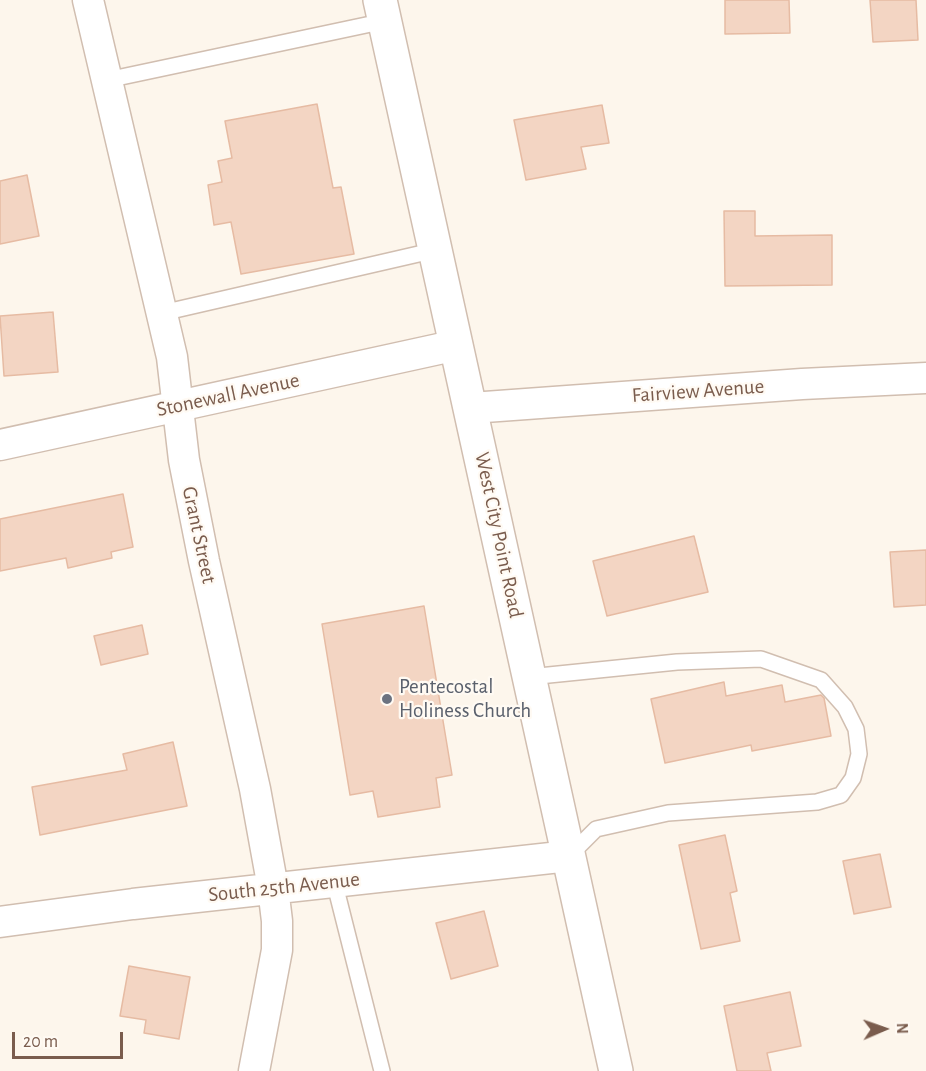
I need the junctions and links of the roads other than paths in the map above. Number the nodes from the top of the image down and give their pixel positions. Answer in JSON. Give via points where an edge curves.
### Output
{"nodes":[{"id":1,"x":88,"y":0,"type":"edge"},
{"id":2,"x":383,"y":10,"type":"edge"},
{"id":3,"x":107,"y":80,"type":"junction"},
{"id":4,"x":436,"y":250,"type":"junction"},
{"id":5,"x":162,"y":313,"type":"junction"},
{"id":6,"x":457,"y":345,"type":"junction"},
{"id":7,"x":926,"y":378,"type":"edge"},
{"id":8,"x":178,"y":406,"type":"junction"},
{"id":9,"x":471,"y":408,"type":"junction"},
{"id":10,"x":0,"y":445,"type":"edge"},
{"id":11,"x":530,"y":677,"type":"junction"},
{"id":12,"x":569,"y":856,"type":"junction"},
{"id":13,"x":334,"y":881,"type":"junction"},
{"id":14,"x":273,"y":888,"type":"junction"},
{"id":15,"x":0,"y":922,"type":"edge"},
{"id":16,"x":254,"y":1071,"type":"edge"},
{"id":17,"x":382,"y":1071,"type":"edge"},
{"id":18,"x":616,"y":1071,"type":"edge"}],
"edges":[{"from":1,"to":3,"type":"street","name":"Grant Street"},
{"from":2,"to":3,"type":"lane"},
{"from":2,"to":4,"type":"street","name":"West City Point Road"},
{"from":3,"to":5,"type":"street","name":"Grant Street"},
{"from":4,"to":5,"type":"lane"},
{"from":4,"to":6,"type":"street","name":"West City Point Road"},
{"from":5,"to":8,"type":"street","name":"Grant Street"},
{"from":6,"to":8,"type":"street","name":"Stonewall Avenue"},
{"from":6,"to":9,"type":"street","name":"West City Point Road"},
{"from":7,"to":9,"type":"street","name":"Fairview Avenue"},
{"from":8,"to":10,"type":"street","name":"Stonewall Avenue"},
{"from":8,"to":14,"type":"street","name":"Grant Street","via":[[184,460]]},
{"from":9,"to":11,"type":"street","name":"West City Point Road"},
{"from":11,"to":12,"type":"street","name":"West City Point Road"},
{"from":11,"to":12,"type":"lane","via":[[761,658],[821,680],[845,707],[856,729],[859,754],[853,778],[841,795],[817,802],[658,816],[596,830]]},
{"from":12,"to":13,"type":"street","name":"South 25th Avenue"},
{"from":12,"to":18,"type":"street","name":"West City Point Road"},
{"from":13,"to":14,"type":"street","name":"South 25th Avenue"},
{"from":13,"to":17,"type":"lane"},
{"from":14,"to":15,"type":"street","name":"South 25th Avenue"},
{"from":14,"to":16,"type":"street","name":"Grant Street","via":[[277,950]]}]}
